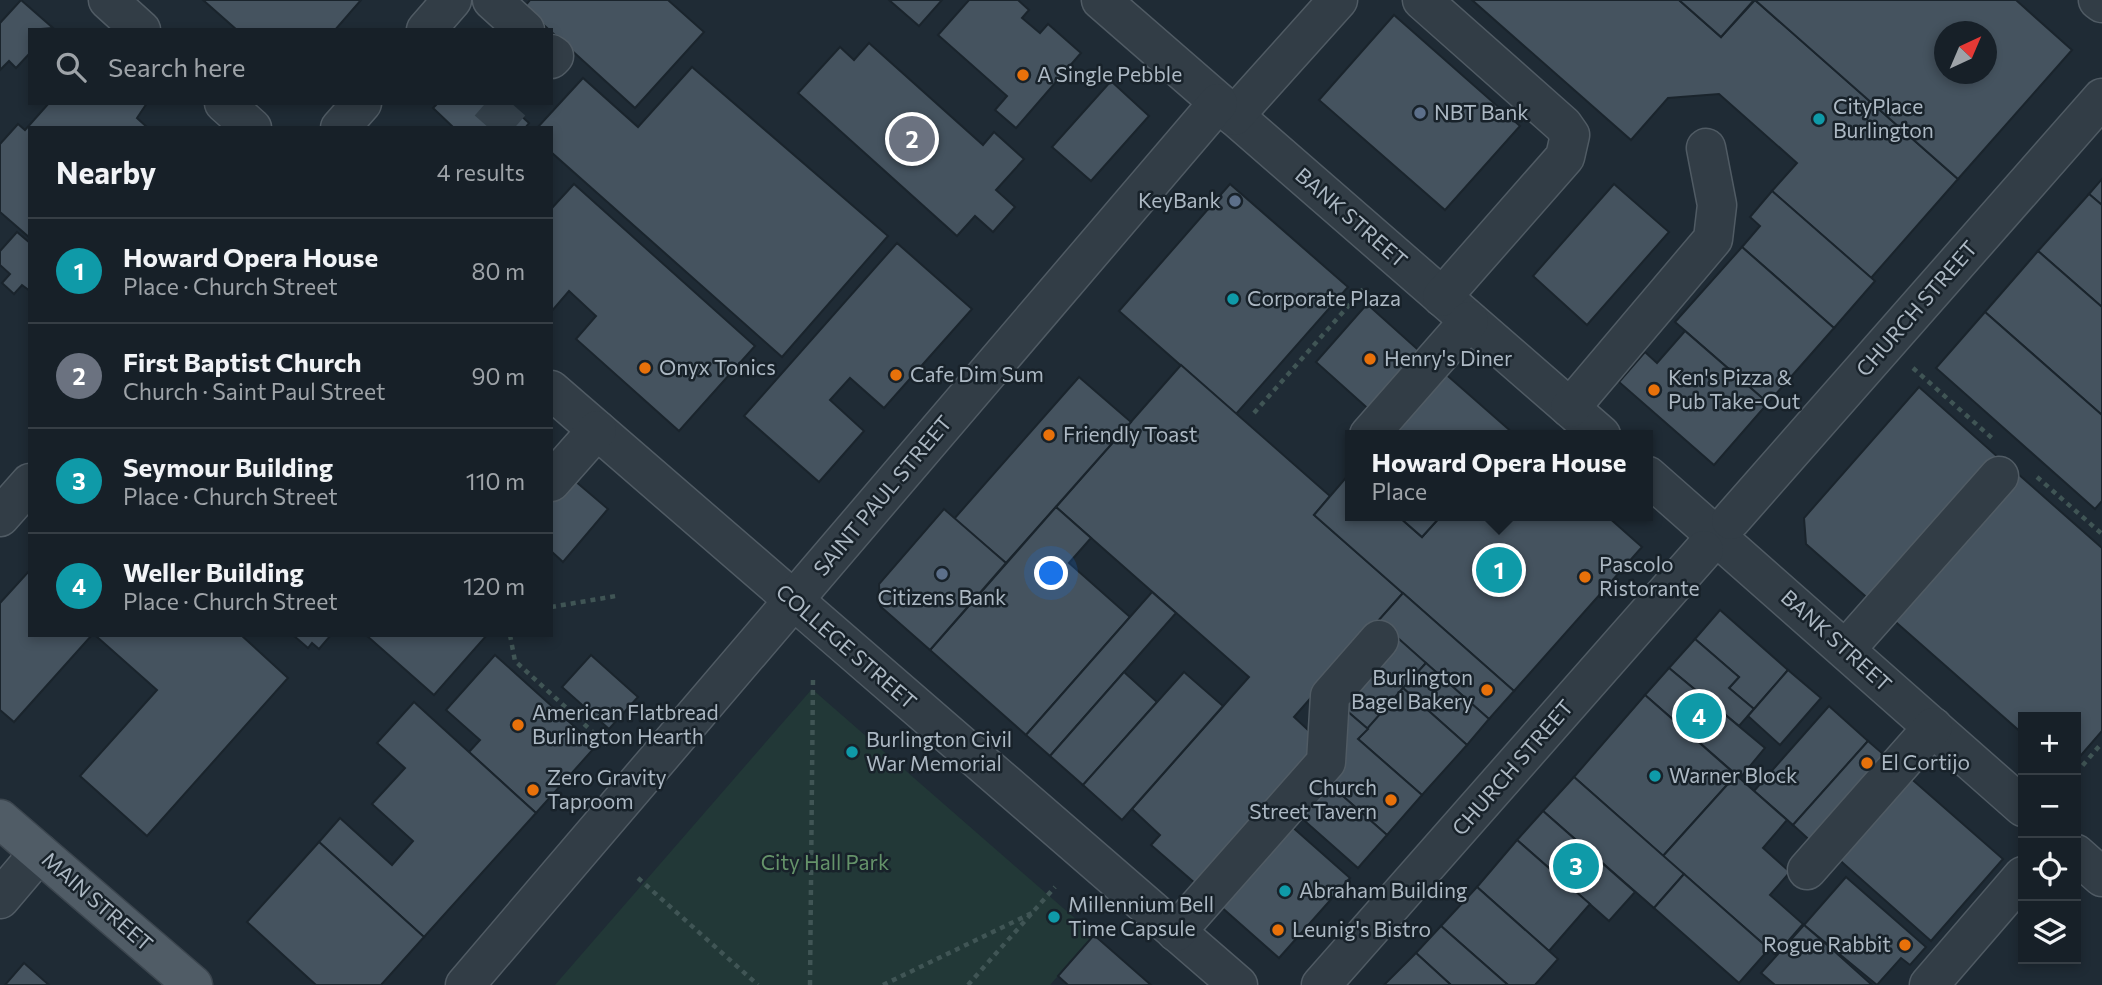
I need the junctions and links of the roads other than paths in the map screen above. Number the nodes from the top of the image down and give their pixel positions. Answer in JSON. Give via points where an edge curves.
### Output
{"nodes":[{"id":1,"x":107,"y":0,"type":"edge"},
{"id":2,"x":452,"y":0,"type":"edge"},
{"id":3,"x":492,"y":0,"type":"edge"},
{"id":4,"x":1101,"y":0,"type":"edge"},
{"id":5,"x":1338,"y":0,"type":"edge"},
{"id":6,"x":1423,"y":0,"type":"edge"},
{"id":7,"x":139,"y":28,"type":"edge"},
{"id":8,"x":428,"y":28,"type":"edge"},
{"id":9,"x":523,"y":28,"type":"edge"},
{"id":10,"x":2102,"y":98,"type":"edge"},
{"id":11,"x":226,"y":105,"type":"edge"},
{"id":12,"x":360,"y":105,"type":"edge"},
{"id":13,"x":1226,"y":109,"type":"junction"},
{"id":14,"x":250,"y":126,"type":"edge"},
{"id":15,"x":343,"y":126,"type":"edge"},
{"id":16,"x":1706,"y":148,"type":"dead end"},
{"id":17,"x":1456,"y":309,"type":"junction"},
{"id":18,"x":553,"y":392,"type":"edge"},
{"id":19,"x":1570,"y":408,"type":"junction"},
{"id":20,"x":597,"y":430,"type":"junction"},
{"id":21,"x":1372,"y":430,"type":"edge"},
{"id":22,"x":1595,"y":430,"type":"edge"},
{"id":23,"x":1999,"y":476,"type":"dead end"},
{"id":24,"x":553,"y":480,"type":"edge"},
{"id":25,"x":1653,"y":480,"type":"edge"},
{"id":26,"x":28,"y":485,"type":"edge"},
{"id":27,"x":0,"y":517,"type":"edge"},
{"id":28,"x":1731,"y":520,"type":"dead end"},
{"id":29,"x":1704,"y":550,"type":"dead end"},
{"id":30,"x":793,"y":601,"type":"junction"},
{"id":31,"x":1378,"y":640,"type":"dead end"},
{"id":32,"x":1846,"y":649,"type":"junction"},
{"id":33,"x":1933,"y":727,"type":"junction"},
{"id":34,"x":2018,"y":803,"type":"edge"},
{"id":35,"x":0,"y":819,"type":"edge"},
{"id":36,"x":40,"y":853,"type":"junction"},
{"id":37,"x":2081,"y":858,"type":"edge"},
{"id":38,"x":1807,"y":870,"type":"dead end"},
{"id":39,"x":2102,"y":877,"type":"edge"},
{"id":40,"x":2018,"y":882,"type":"edge"},
{"id":41,"x":0,"y":899,"type":"edge"},
{"id":42,"x":1176,"y":932,"type":"junction"},
{"id":43,"x":193,"y":985,"type":"edge"},
{"id":44,"x":465,"y":985,"type":"edge"},
{"id":45,"x":1238,"y":985,"type":"edge"},
{"id":46,"x":1321,"y":985,"type":"edge"},
{"id":47,"x":1928,"y":985,"type":"edge"}],
"edges":[{"from":1,"to":7,"type":"street"},
{"from":2,"to":8,"type":"street"},
{"from":3,"to":9,"type":"street"},
{"from":4,"to":13,"type":"street","name":"BANK STREET"},
{"from":5,"to":13,"type":"street","name":"SAINT PAUL STREET"},
{"from":6,"to":17,"type":"street","via":[[1570,135],[1565,157]]},
{"from":10,"to":28,"type":"street","name":"CHURCH STREET"},
{"from":11,"to":14,"type":"street"},
{"from":12,"to":15,"type":"street"},
{"from":13,"to":17,"type":"street","name":"BANK STREET"},
{"from":13,"to":30,"type":"street","name":"SAINT PAUL STREET"},
{"from":16,"to":19,"type":"street","via":[[1717,205],[1713,239]]},
{"from":17,"to":19,"type":"street","name":"BANK STREET"},
{"from":17,"to":21,"type":"street"},
{"from":18,"to":20,"type":"street","name":"COLLEGE STREET"},
{"from":19,"to":22,"type":"street","name":"BANK STREET"},
{"from":20,"to":24,"type":"street"},
{"from":20,"to":30,"type":"street","name":"COLLEGE STREET"},
{"from":23,"to":32,"type":"street"},
{"from":25,"to":32,"type":"street","name":"BANK STREET"},
{"from":26,"to":27,"type":"street"},
{"from":29,"to":46,"type":"street","name":"CHURCH STREET"},
{"from":30,"to":42,"type":"street","name":"COLLEGE STREET"},
{"from":30,"to":44,"type":"street","name":"SAINT PAUL STREET"},
{"from":31,"to":42,"type":"street","via":[[1330,696],[1326,762]]},
{"from":32,"to":33,"type":"street","name":"BANK STREET"},
{"from":33,"to":34,"type":"street","name":"BANK STREET"},
{"from":33,"to":38,"type":"street"},
{"from":35,"to":36,"type":"main road","name":"MAIN STREET"},
{"from":36,"to":41,"type":"street"},
{"from":36,"to":43,"type":"main road","name":"MAIN STREET"},
{"from":37,"to":39,"type":"street"},
{"from":40,"to":47,"type":"street"},
{"from":42,"to":45,"type":"street","name":"COLLEGE STREET"}]}
